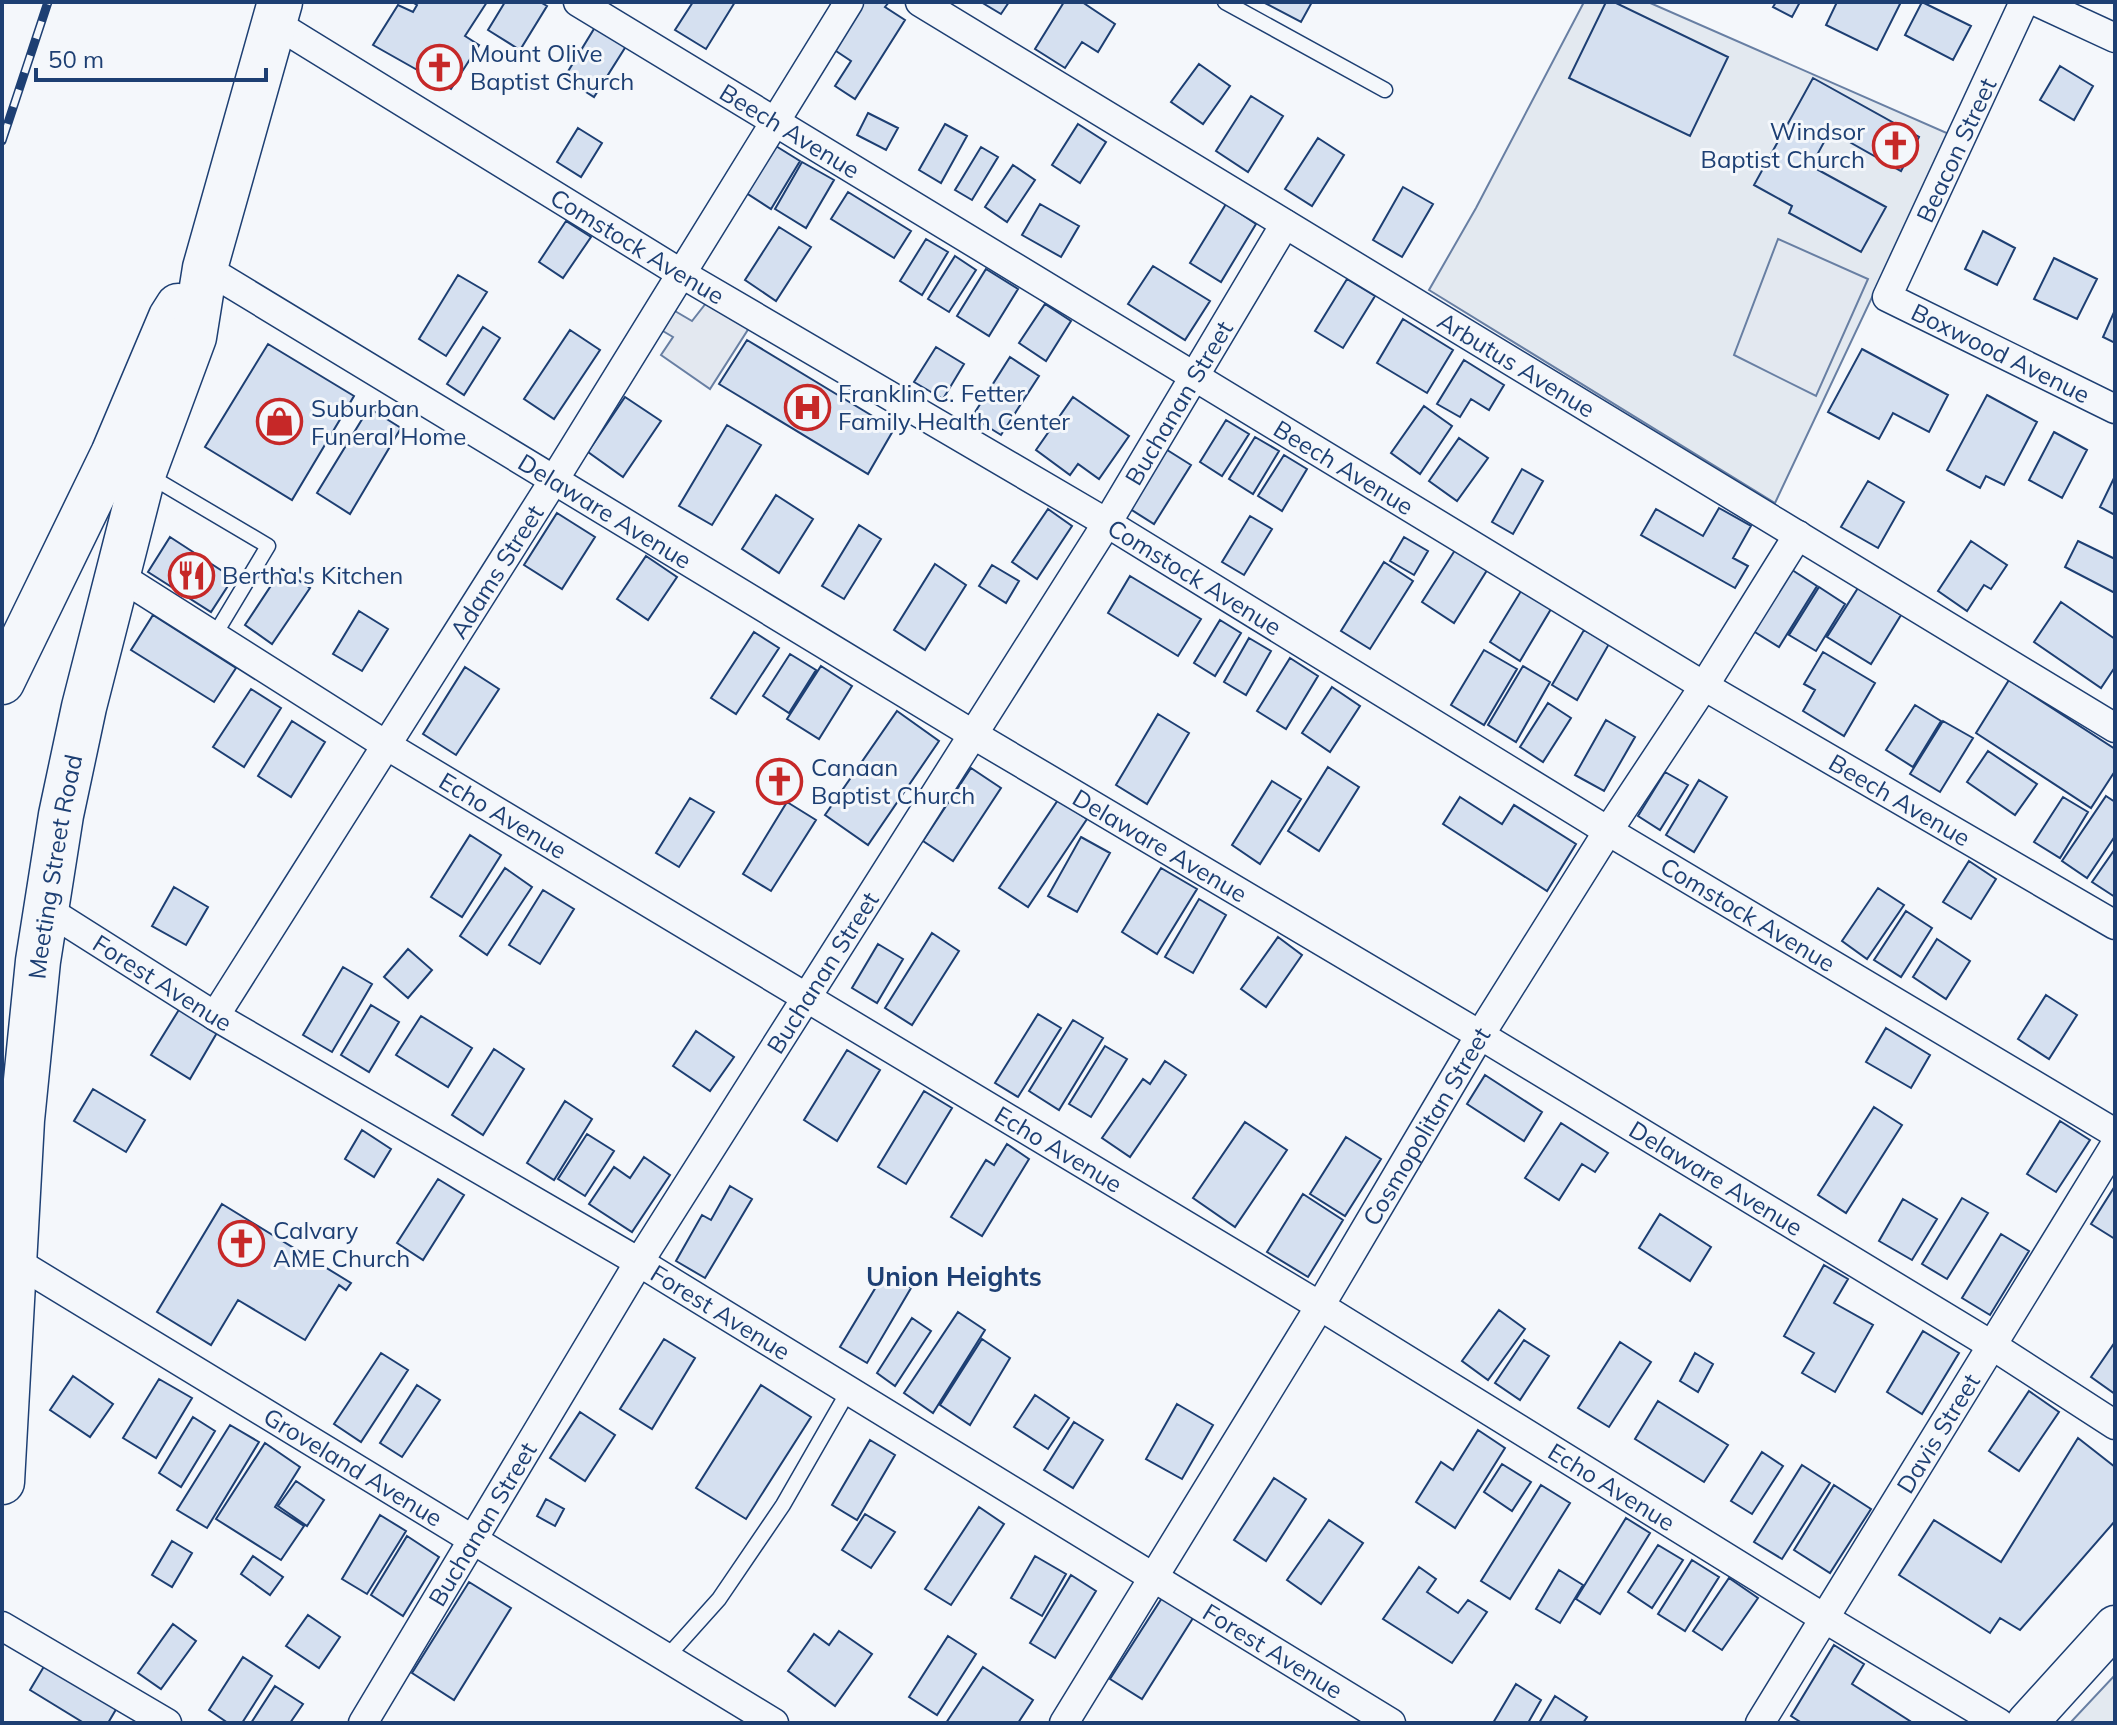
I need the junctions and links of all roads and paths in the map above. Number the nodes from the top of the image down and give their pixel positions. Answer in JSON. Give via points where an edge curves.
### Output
{"nodes":[{"id":1,"x":578,"y":2,"type":"edge"},
{"id":2,"x":849,"y":2,"type":"edge"},
{"id":3,"x":920,"y":2,"type":"edge"},
{"id":4,"x":1225,"y":2,"type":"edge"},
{"id":5,"x":2024,"y":2,"type":"edge"},
{"id":6,"x":2037,"y":2,"type":"edge"},
{"id":7,"x":277,"y":12,"type":"edge"},
{"id":8,"x":2115,"y":38,"type":"edge"},
{"id":9,"x":1385,"y":90,"type":"dead end"},
{"id":10,"x":775,"y":122,"type":"junction"},
{"id":11,"x":1285,"y":224,"type":"junction"},
{"id":12,"x":205,"y":268,"type":"junction"},
{"id":13,"x":682,"y":274,"type":"junction"},
{"id":14,"x":1887,"y":297,"type":"joint"},
{"id":15,"x":1195,"y":377,"type":"junction"},
{"id":16,"x":2115,"y":409,"type":"edge"},
{"id":17,"x":144,"y":472,"type":"junction"},
{"id":18,"x":554,"y":480,"type":"junction"},
{"id":19,"x":1107,"y":523,"type":"junction"},
{"id":20,"x":1798,"y":535,"type":"junction"},
{"id":21,"x":118,"y":575,"type":"junction"},
{"id":22,"x":214,"y":636,"type":"junction"},
{"id":23,"x":2,"y":682,"type":"edge"},
{"id":24,"x":1704,"y":686,"type":"junction"},
{"id":25,"x":2115,"y":728,"type":"edge"},
{"id":26,"x":974,"y":735,"type":"junction"},
{"id":27,"x":386,"y":745,"type":"junction"},
{"id":28,"x":1608,"y":831,"type":"junction"},
{"id":29,"x":46,"y":909,"type":"junction"},
{"id":30,"x":2115,"y":925,"type":"edge"},
{"id":31,"x":807,"y":998,"type":"junction"},
{"id":32,"x":215,"y":1016,"type":"junction"},
{"id":33,"x":1480,"y":1035,"type":"junction"},
{"id":34,"x":2115,"y":1133,"type":"edge"},
{"id":35,"x":2115,"y":1145,"type":"edge"},
{"id":36,"x":15,"y":1261,"type":"junction"},
{"id":37,"x":639,"y":1262,"type":"junction"},
{"id":38,"x":1320,"y":1306,"type":"junction"},
{"id":39,"x":1993,"y":1346,"type":"junction"},
{"id":40,"x":849,"y":1390,"type":"junction"},
{"id":41,"x":2115,"y":1425,"type":"edge"},
{"id":42,"x":2,"y":1482,"type":"edge"},
{"id":43,"x":474,"y":1540,"type":"junction"},
{"id":44,"x":1154,"y":1576,"type":"junction"},
{"id":45,"x":1824,"y":1618,"type":"junction"},
{"id":46,"x":2,"y":1626,"type":"edge"},
{"id":47,"x":2115,"y":1626,"type":"edge"},
{"id":48,"x":667,"y":1657,"type":"junction"},
{"id":49,"x":167,"y":1723,"type":"edge"},
{"id":50,"x":363,"y":1723,"type":"edge"},
{"id":51,"x":774,"y":1723,"type":"edge"},
{"id":52,"x":1064,"y":1723,"type":"edge"},
{"id":53,"x":1391,"y":1723,"type":"edge"},
{"id":54,"x":1760,"y":1723,"type":"edge"},
{"id":55,"x":1999,"y":1723,"type":"edge"},
{"id":56,"x":2027,"y":1723,"type":"edge"}],
"edges":[{"from":1,"to":10,"type":"street","name":"Beech Avenue"},
{"from":2,"to":10,"type":"street","name":"Adams Street"},
{"from":3,"to":11,"type":"street","name":"Arbutus Avenue"},
{"from":4,"to":9,"type":"lane"},
{"from":5,"to":14,"type":"street","name":"Beacon Street"},
{"from":6,"to":8,"type":"street"},
{"from":7,"to":12,"type":"main road","name":"Meeting Street Road"},
{"from":7,"to":13,"type":"street","name":"Comstock Avenue"},
{"from":10,"to":13,"type":"street","name":"Adams Street"},
{"from":10,"to":15,"type":"street","name":"Beech Avenue"},
{"from":11,"to":15,"type":"street","name":"Buchanan Street"},
{"from":11,"to":20,"type":"street","name":"Arbutus Avenue"},
{"from":12,"to":17,"type":"main road","name":"Meeting Street Road","via":[[194,337]]},
{"from":12,"to":18,"type":"street","name":"Delaware Avenue"},
{"from":12,"to":23,"type":"main road","name":"Meeting Street Road","via":[[171,317],[113,454]]},
{"from":13,"to":18,"type":"street","name":"Adams Street"},
{"from":13,"to":19,"type":"street","name":"Comstock Avenue"},
{"from":14,"to":16,"type":"street","name":"Boxwood Avenue"},
{"from":15,"to":19,"type":"street","name":"Buchanan Street"},
{"from":15,"to":24,"type":"street","name":"Beech Avenue"},
{"from":17,"to":21,"type":"main road","name":"Meeting Street Road"},
{"from":17,"to":22,"type":"lane","via":[[268,546]]},
{"from":18,"to":26,"type":"street","name":"Delaware Avenue"},
{"from":18,"to":27,"type":"street","name":"Adams Street"},
{"from":19,"to":26,"type":"street","name":"Buchanan Street"},
{"from":19,"to":28,"type":"street","name":"Comstock Avenue"},
{"from":20,"to":24,"type":"street","name":"Cosmopolitan Street"},
{"from":20,"to":25,"type":"street","name":"Arbutus Avenue"},
{"from":21,"to":22,"type":"street","name":"Echo Avenue"},
{"from":21,"to":29,"type":"main road","name":"Meeting Street Road","via":[[81,722]]},
{"from":22,"to":27,"type":"street","name":"Echo Avenue"},
{"from":24,"to":28,"type":"street","name":"Cosmopolitan Street"},
{"from":24,"to":30,"type":"street","name":"Beech Avenue"},
{"from":26,"to":31,"type":"street","name":"Buchanan Street"},
{"from":26,"to":33,"type":"street","name":"Delaware Avenue"},
{"from":27,"to":31,"type":"street","name":"Echo Avenue"},
{"from":27,"to":32,"type":"street","name":"Adams Street"},
{"from":28,"to":33,"type":"street","name":"Cosmopolitan Street"},
{"from":28,"to":34,"type":"street","name":"Comstock Avenue"},
{"from":29,"to":32,"type":"street","name":"Forest Avenue"},
{"from":29,"to":36,"type":"main road","name":"Meeting Street Road","via":[[22,1120]]},
{"from":31,"to":37,"type":"street","name":"Buchanan Street"},
{"from":31,"to":38,"type":"street","name":"Echo Avenue"},
{"from":32,"to":37,"type":"street","name":"Forest Avenue"},
{"from":33,"to":38,"type":"street","name":"Cosmopolitan Street"},
{"from":33,"to":39,"type":"street","name":"Delaware Avenue"},
{"from":35,"to":39,"type":"street","name":"Davis Street"},
{"from":36,"to":42,"type":"main road","name":"Meeting Street Road"},
{"from":36,"to":43,"type":"street","name":"Groveland Avenue"},
{"from":37,"to":40,"type":"street","name":"Forest Avenue"},
{"from":37,"to":43,"type":"street","name":"Buchanan Street"},
{"from":38,"to":44,"type":"street","name":"Cosmopolitan Street"},
{"from":38,"to":45,"type":"street","name":"Echo Avenue"},
{"from":39,"to":41,"type":"street","name":"Delaware Avenue"},
{"from":39,"to":45,"type":"street","name":"Davis Street"},
{"from":40,"to":44,"type":"street","name":"Forest Avenue"},
{"from":40,"to":48,"type":"lane","via":[[775,1517],[719,1599]]},
{"from":43,"to":48,"type":"street","name":"Groveland Avenue"},
{"from":43,"to":50,"type":"street","name":"Buchanan Street"},
{"from":44,"to":52,"type":"street","name":"Cosmopolitan Street"},
{"from":44,"to":53,"type":"street","name":"Forest Avenue"},
{"from":45,"to":54,"type":"street","name":"Davis Street"},
{"from":45,"to":55,"type":"street","name":"Echo Avenue"},
{"from":46,"to":49,"type":"street"},
{"from":47,"to":56,"type":"street"},
{"from":48,"to":51,"type":"street","name":"Groveland Avenue"}]}
